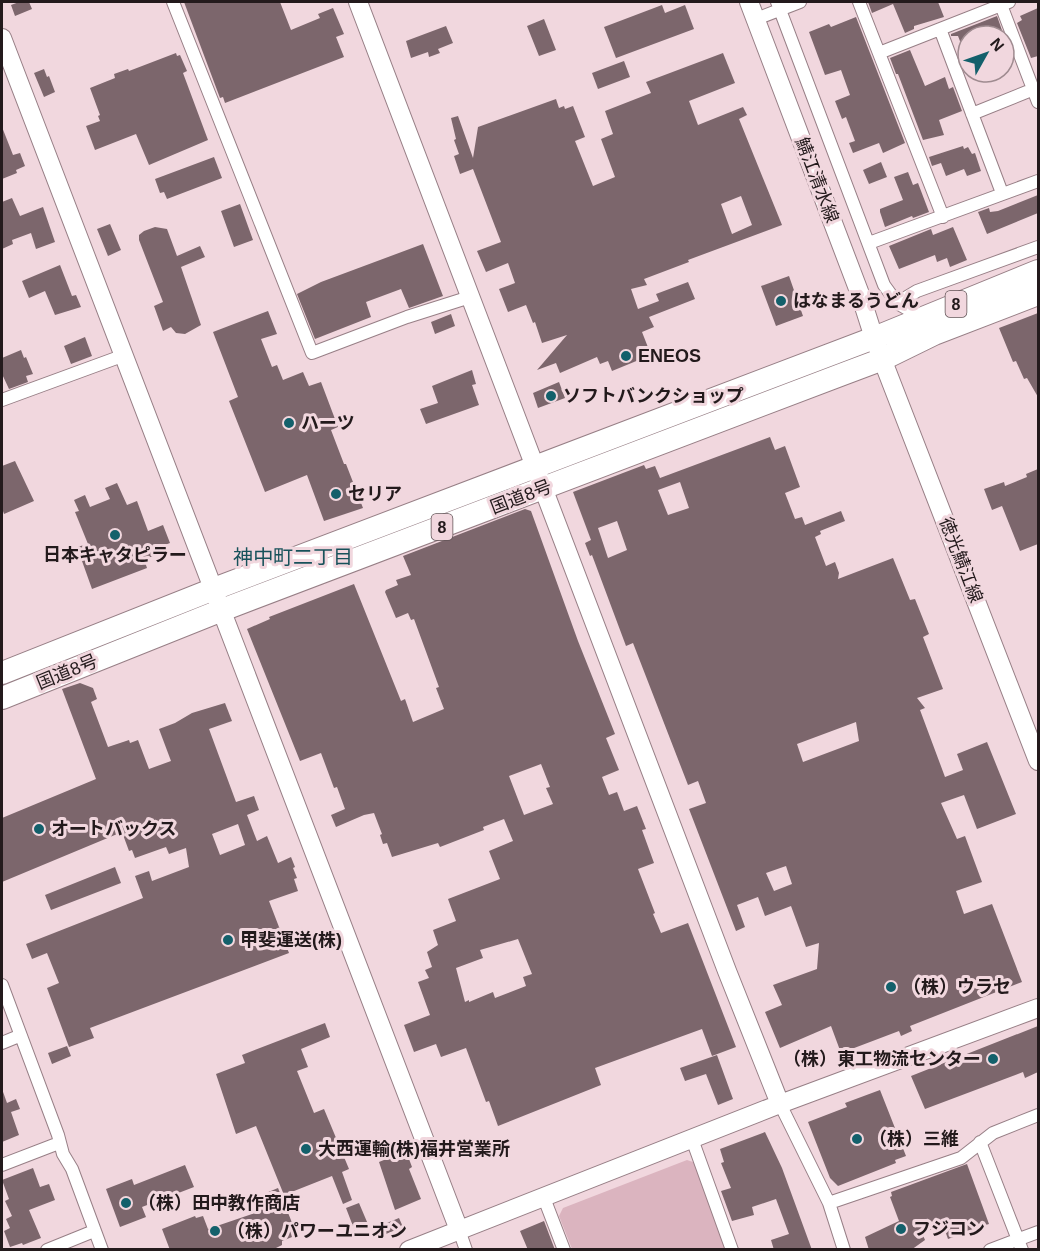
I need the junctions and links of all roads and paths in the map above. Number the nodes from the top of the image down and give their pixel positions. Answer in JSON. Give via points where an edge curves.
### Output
{"nodes":[{"id":1,"x":173,"y":2,"type":"edge"},
{"id":2,"x":358,"y":2,"type":"edge"},
{"id":3,"x":749,"y":2,"type":"edge"},
{"id":4,"x":800,"y":2,"type":"edge"},
{"id":5,"x":860,"y":2,"type":"edge"},
{"id":6,"x":1005,"y":3,"type":"edge"},
{"id":7,"x":778,"y":5,"type":"edge"},
{"id":8,"x":756,"y":19,"type":"junction"},
{"id":9,"x":940,"y":29,"type":"junction"},
{"id":10,"x":2,"y":38,"type":"edge"},
{"id":11,"x":879,"y":52,"type":"junction"},
{"id":12,"x":1036,"y":95,"type":"edge"},
{"id":13,"x":972,"y":114,"type":"junction"},
{"id":14,"x":1038,"y":181,"type":"edge"},
{"id":15,"x":1002,"y":194,"type":"junction"},
{"id":16,"x":943,"y":217,"type":"junction"},
{"id":17,"x":869,"y":243,"type":"junction"},
{"id":18,"x":1038,"y":247,"type":"edge"},
{"id":19,"x":1038,"y":271,"type":"edge"},
{"id":20,"x":1038,"y":294,"type":"edge"},
{"id":21,"x":471,"y":297,"type":"junction"},
{"id":22,"x":897,"y":303,"type":"junction"},
{"id":23,"x":923,"y":318,"type":"junction"},
{"id":24,"x":874,"y":338,"type":"junction"},
{"id":25,"x":122,"y":356,"type":"junction"},
{"id":26,"x":884,"y":359,"type":"junction"},
{"id":27,"x":2,"y":400,"type":"edge"},
{"id":28,"x":539,"y":478,"type":"junction"},
{"id":29,"x":214,"y":589,"type":"junction"},
{"id":30,"x":222,"y":610,"type":"junction"},
{"id":31,"x":2,"y":673,"type":"edge"},
{"id":32,"x":2,"y":698,"type":"edge"},
{"id":33,"x":1038,"y":761,"type":"edge"},
{"id":34,"x":2,"y":985,"type":"edge"},
{"id":35,"x":1038,"y":1008,"type":"edge"},
{"id":36,"x":20,"y":1036,"type":"junction"},
{"id":37,"x":2,"y":1043,"type":"edge"},
{"id":38,"x":780,"y":1104,"type":"junction"},
{"id":39,"x":1038,"y":1115,"type":"edge"},
{"id":40,"x":692,"y":1139,"type":"junction"},
{"id":41,"x":980,"y":1142,"type":"junction"},
{"id":42,"x":60,"y":1143,"type":"junction"},
{"id":43,"x":2,"y":1165,"type":"edge"},
{"id":44,"x":544,"y":1198,"type":"junction"},
{"id":45,"x":829,"y":1203,"type":"junction"},
{"id":46,"x":459,"y":1230,"type":"junction"},
{"id":47,"x":94,"y":1231,"type":"junction"},
{"id":48,"x":1038,"y":1232,"type":"edge"},
{"id":49,"x":1019,"y":1244,"type":"edge"},
{"id":50,"x":47,"y":1250,"type":"edge"},
{"id":51,"x":102,"y":1250,"type":"edge"},
{"id":52,"x":409,"y":1250,"type":"edge"},
{"id":53,"x":466,"y":1250,"type":"edge"},
{"id":54,"x":564,"y":1250,"type":"edge"},
{"id":55,"x":732,"y":1250,"type":"edge"},
{"id":56,"x":844,"y":1250,"type":"edge"},
{"id":57,"x":990,"y":1250,"type":"edge"}],
"edges":[{"from":1,"to":21,"type":"street","via":[[312,353]]},
{"from":2,"to":21,"type":"street"},
{"from":3,"to":8,"type":"street","name":"鯖江清水線"},
{"from":4,"to":7,"type":"street"},
{"from":5,"to":11,"type":"street"},
{"from":6,"to":9,"type":"street"},
{"from":6,"to":12,"type":"street"},
{"from":7,"to":8,"type":"street"},
{"from":7,"to":17,"type":"street"},
{"from":8,"to":24,"type":"street","name":"鯖江清水線"},
{"from":9,"to":11,"type":"street"},
{"from":9,"to":13,"type":"street"},
{"from":10,"to":25,"type":"street"},
{"from":11,"to":16,"type":"street"},
{"from":12,"to":13,"type":"street"},
{"from":13,"to":15,"type":"street"},
{"from":14,"to":15,"type":"street"},
{"from":15,"to":16,"type":"street"},
{"from":16,"to":17,"type":"street"},
{"from":17,"to":22,"type":"street","via":[[884,285]]},
{"from":18,"to":22,"type":"street","via":[[917,291]]},
{"from":19,"to":23,"type":"highway","name":"国道8号","number":"8"},
{"from":20,"to":26,"type":"highway","name":"国道8号","number":"8","via":[[934,334]]},
{"from":21,"to":28,"type":"street"},
{"from":22,"to":23,"type":"street"},
{"from":23,"to":24,"type":"highway","name":"国道8号","number":"8"},
{"from":24,"to":26,"type":"street","name":"鯖江清水線"},
{"from":24,"to":28,"type":"highway","name":"国道8号","number":"8"},
{"from":25,"to":27,"type":"street"},
{"from":25,"to":29,"type":"street"},
{"from":26,"to":28,"type":"highway","name":"国道8号","number":"8"},
{"from":26,"to":33,"type":"street","name":"徳光鯖江線"},
{"from":28,"to":29,"type":"highway","name":"国道8号","number":"8"},
{"from":28,"to":30,"type":"highway","name":"国道8号","number":"8"},
{"from":28,"to":38,"type":"street"},
{"from":29,"to":30,"type":"street"},
{"from":29,"to":31,"type":"highway","name":"国道8号","number":"8"},
{"from":30,"to":32,"type":"highway","name":"国道8号","number":"8"},
{"from":30,"to":46,"type":"street"},
{"from":34,"to":36,"type":"street"},
{"from":35,"to":38,"type":"street"},
{"from":36,"to":37,"type":"street"},
{"from":36,"to":42,"type":"street"},
{"from":38,"to":40,"type":"street"},
{"from":38,"to":45,"type":"street"},
{"from":39,"to":41,"type":"street"},
{"from":40,"to":44,"type":"street"},
{"from":40,"to":55,"type":"street"},
{"from":41,"to":45,"type":"street","via":[[961,1158]]},
{"from":41,"to":49,"type":"street"},
{"from":42,"to":43,"type":"street"},
{"from":42,"to":47,"type":"street"},
{"from":44,"to":46,"type":"street"},
{"from":44,"to":54,"type":"street"},
{"from":45,"to":56,"type":"street"},
{"from":46,"to":52,"type":"street"},
{"from":46,"to":53,"type":"street"},
{"from":47,"to":50,"type":"street"},
{"from":47,"to":51,"type":"street"},
{"from":48,"to":49,"type":"street"},
{"from":49,"to":57,"type":"street"}]}
